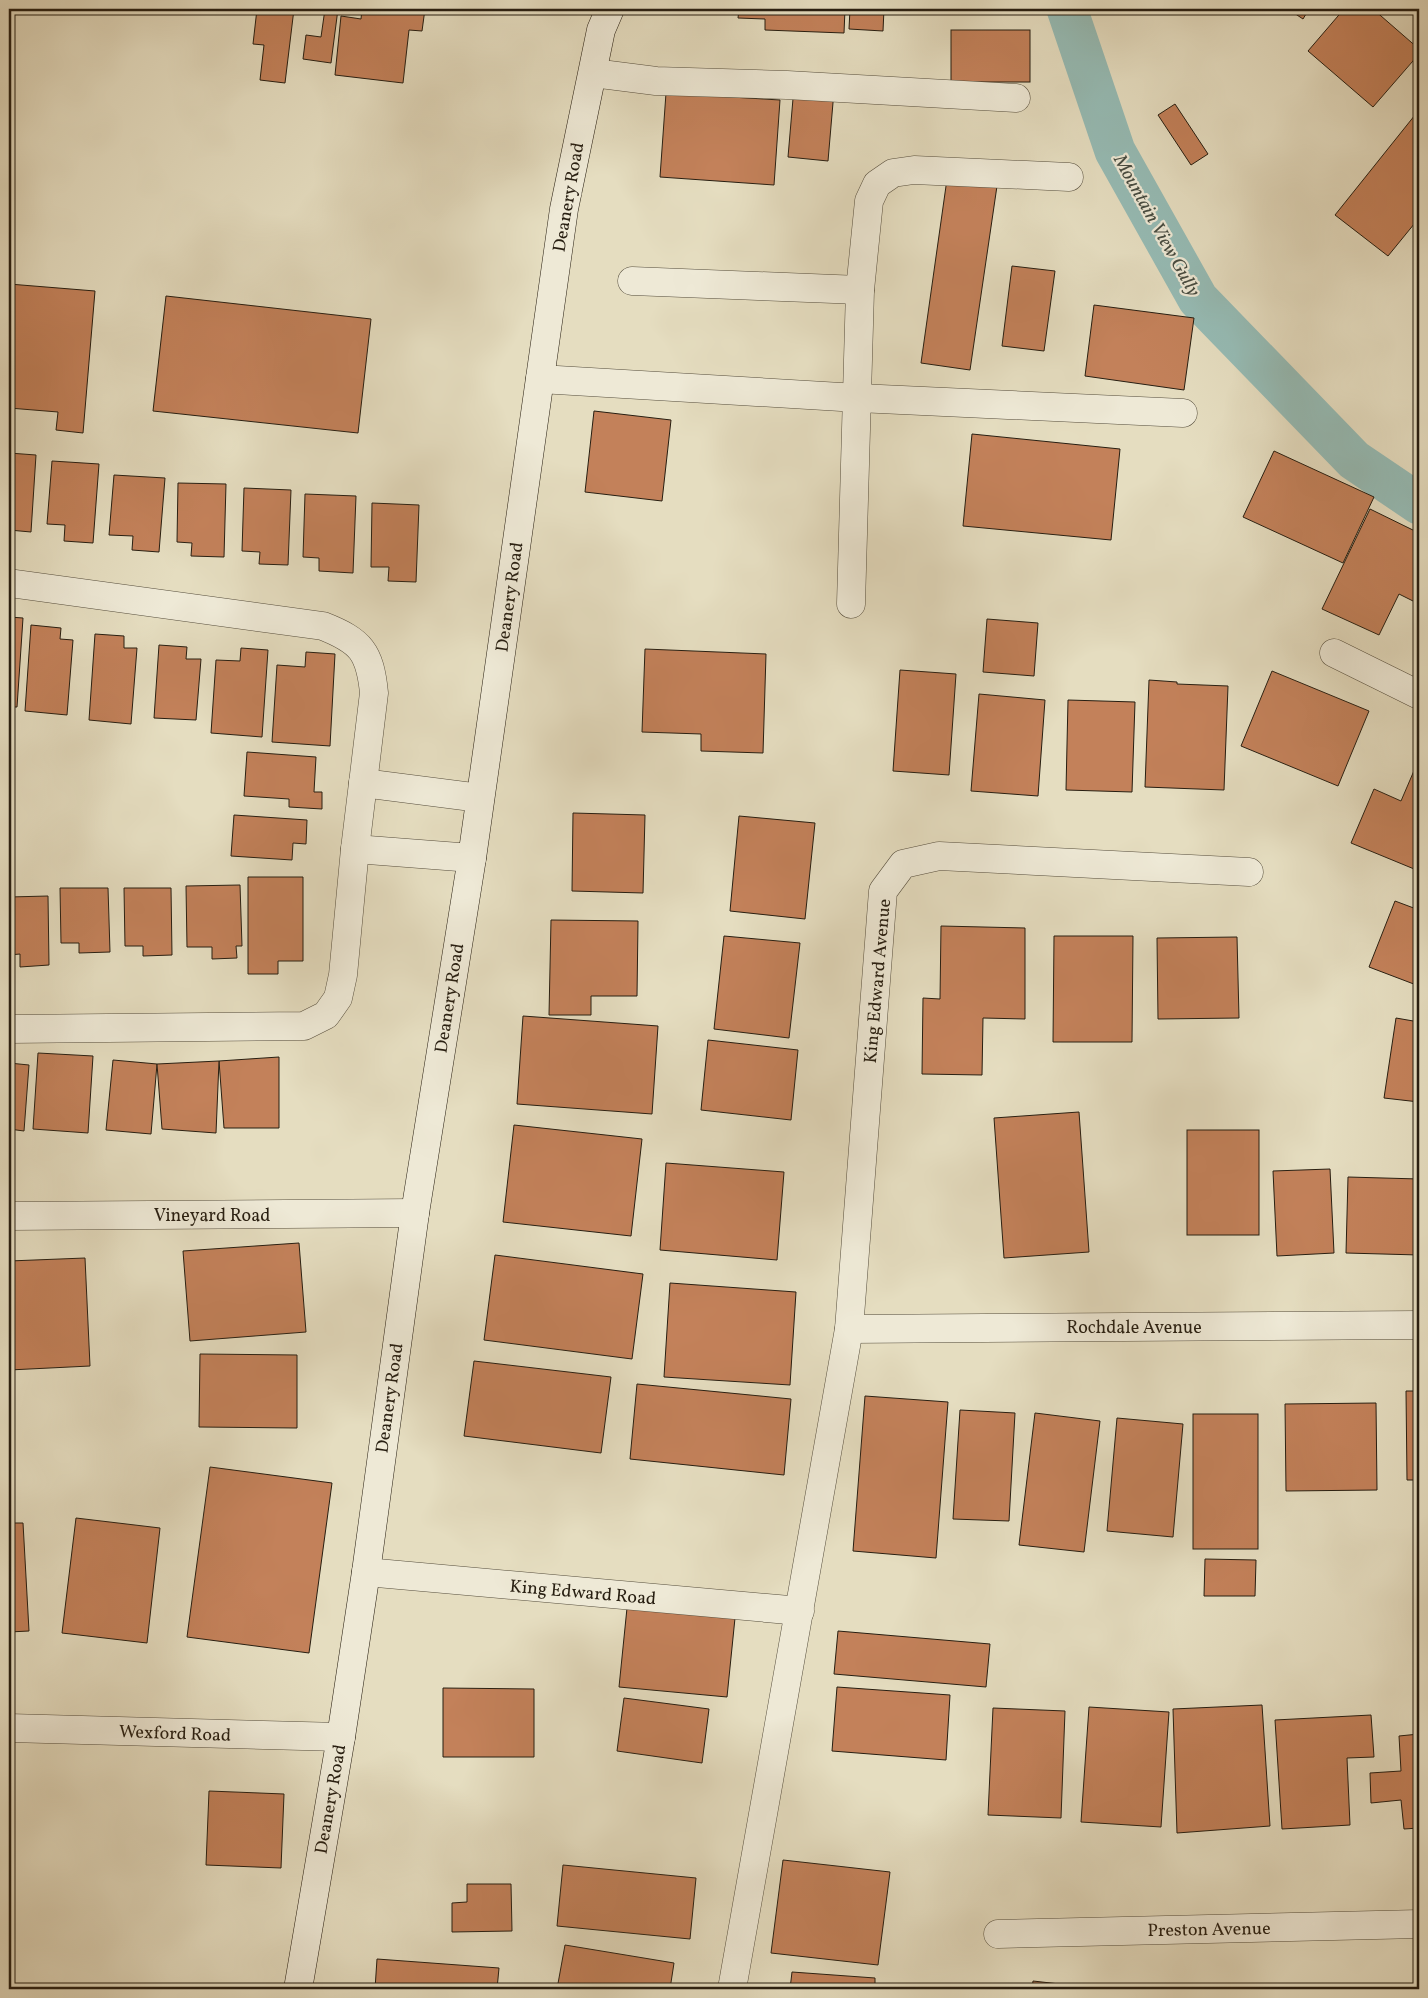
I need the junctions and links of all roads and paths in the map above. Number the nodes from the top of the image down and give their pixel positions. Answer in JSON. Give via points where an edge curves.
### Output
{"nodes":[{"id":1,"x":610,"y":9,"type":"edge"},
{"id":2,"x":593,"y":73,"type":"junction"},
{"id":3,"x":1016,"y":98,"type":"dead end"},
{"id":4,"x":1070,"y":177,"type":"dead end"},
{"id":5,"x":632,"y":281,"type":"dead end"},
{"id":6,"x":860,"y":290,"type":"junction"},
{"id":7,"x":540,"y":379,"type":"junction"},
{"id":8,"x":858,"y":398,"type":"junction"},
{"id":9,"x":1183,"y":413,"type":"dead end"},
{"id":10,"x":9,"y":583,"type":"edge"},
{"id":11,"x":851,"y":604,"type":"dead end"},
{"id":12,"x":1334,"y":653,"type":"dead end"},
{"id":13,"x":1419,"y":695,"type":"edge"},
{"id":14,"x":363,"y":783,"type":"junction"},
{"id":15,"x":480,"y":798,"type":"junction"},
{"id":16,"x":354,"y":849,"type":"junction"},
{"id":17,"x":472,"y":858,"type":"junction"},
{"id":18,"x":1249,"y":872,"type":"dead end"},
{"id":19,"x":9,"y":1029,"type":"edge"},
{"id":20,"x":415,"y":1213,"type":"junction"},
{"id":21,"x":9,"y":1216,"type":"edge"},
{"id":22,"x":1419,"y":1325,"type":"edge"},
{"id":23,"x":849,"y":1330,"type":"junction"},
{"id":24,"x":366,"y":1572,"type":"junction"},
{"id":25,"x":800,"y":1611,"type":"junction"},
{"id":26,"x":9,"y":1728,"type":"edge"},
{"id":27,"x":341,"y":1737,"type":"junction"},
{"id":28,"x":1419,"y":1924,"type":"edge"},
{"id":29,"x":998,"y":1934,"type":"dead end"},
{"id":30,"x":298,"y":1989,"type":"edge"},
{"id":31,"x":732,"y":1989,"type":"edge"}],
"edges":[{"from":1,"to":2,"type":"street","name":"Deanery Road","via":[[601,30]]},
{"from":2,"to":3,"type":"street","via":[[656,82],[787,85]]},
{"from":2,"to":7,"type":"street","name":"Deanery Road","via":[[564,209]]},
{"from":4,"to":6,"type":"street","via":[[914,170],[893,173],[877,184],[868,201]]},
{"from":5,"to":6,"type":"street"},
{"from":6,"to":8,"type":"street"},
{"from":7,"to":8,"type":"street"},
{"from":7,"to":15,"type":"street","name":"Deanery Road"},
{"from":8,"to":9,"type":"street"},
{"from":8,"to":11,"type":"street"},
{"from":10,"to":14,"type":"street","via":[[323,626],[346,635],[361,647],[372,668],[374,692]]},
{"from":12,"to":13,"type":"street"},
{"from":14,"to":15,"type":"street"},
{"from":14,"to":16,"type":"street"},
{"from":15,"to":17,"type":"street","name":"Deanery Road"},
{"from":16,"to":17,"type":"street"},
{"from":16,"to":19,"type":"street","via":[[343,975],[338,998],[326,1015],[304,1026]]},
{"from":17,"to":20,"type":"street","name":"Deanery Road"},
{"from":18,"to":23,"type":"street","name":"King Edward Avenue","via":[[939,856],[903,864],[883,892]]},
{"from":20,"to":21,"type":"street","name":"Vineyard Road"},
{"from":20,"to":24,"type":"street","name":"Deanery Road"},
{"from":22,"to":23,"type":"street","name":"Rochdale Avenue"},
{"from":23,"to":25,"type":"street"},
{"from":24,"to":25,"type":"street","name":"King Edward Road"},
{"from":24,"to":27,"type":"street","name":"Deanery Road"},
{"from":25,"to":31,"type":"street"},
{"from":26,"to":27,"type":"street","name":"Wexford Road"},
{"from":27,"to":30,"type":"street","name":"Deanery Road"},
{"from":28,"to":29,"type":"street","name":"Preston Avenue"}]}
